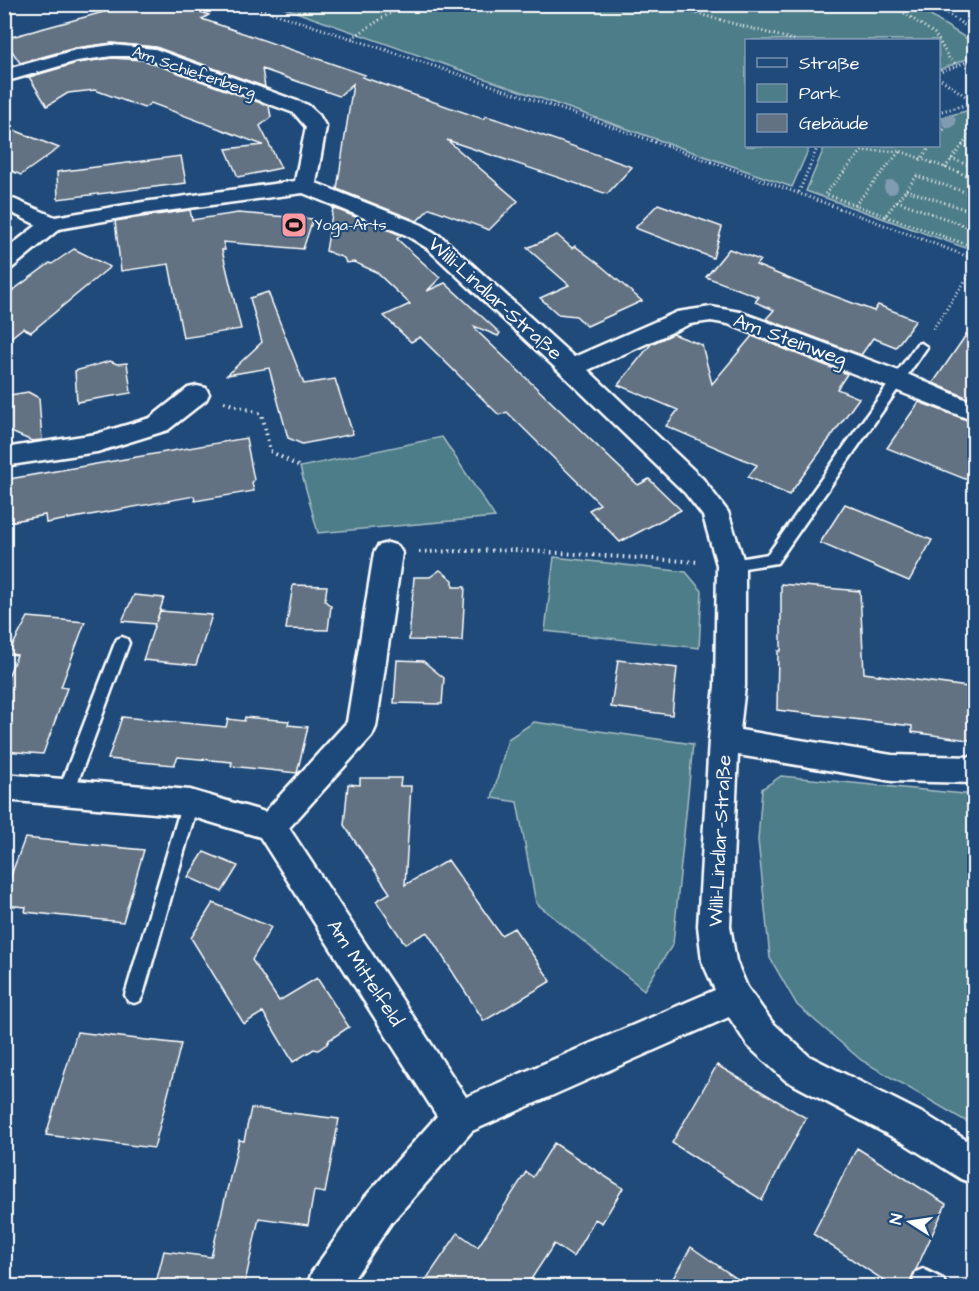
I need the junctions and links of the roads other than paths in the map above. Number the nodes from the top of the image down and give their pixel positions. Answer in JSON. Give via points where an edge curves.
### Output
{"nodes":[{"id":1,"x":4,"y":76,"type":"edge"},
{"id":2,"x":305,"y":186,"type":"junction"},
{"id":3,"x":4,"y":201,"type":"edge"},
{"id":4,"x":52,"y":224,"type":"junction"},
{"id":5,"x":4,"y":263,"type":"edge"},
{"id":6,"x":921,"y":347,"type":"road end"},
{"id":7,"x":571,"y":368,"type":"junction"},
{"id":8,"x":898,"y":380,"type":"junction"},
{"id":9,"x":197,"y":394,"type":"road end"},
{"id":10,"x":975,"y":412,"type":"edge"},
{"id":11,"x":4,"y":457,"type":"edge"},
{"id":12,"x":388,"y":553,"type":"road end"},
{"id":13,"x":731,"y":565,"type":"junction"},
{"id":14,"x":122,"y":643,"type":"dead end"},
{"id":15,"x":724,"y":740,"type":"junction"},
{"id":16,"x":975,"y":770,"type":"edge"},
{"id":17,"x":4,"y":787,"type":"edge"},
{"id":18,"x":66,"y":792,"type":"junction"},
{"id":19,"x":190,"y":803,"type":"junction"},
{"id":20,"x":270,"y":827,"type":"junction"},
{"id":21,"x":134,"y":995,"type":"dead end"},
{"id":22,"x":735,"y":998,"type":"junction"},
{"id":23,"x":459,"y":1118,"type":"junction"},
{"id":24,"x":975,"y":1166,"type":"edge"},
{"id":25,"x":326,"y":1287,"type":"edge"}],
"edges":[{"from":1,"to":2,"type":"street","name":"Am Schiefenberg","via":[[88,54],[122,49],[148,53],[301,109],[312,118],[316,127]]},
{"from":2,"to":4,"type":"street","name":"Willi-Lindlar-Straße"},
{"from":2,"to":7,"type":"street","name":"Willi-Lindlar-Straße","via":[[414,230],[435,243]]},
{"from":3,"to":4,"type":"street"},
{"from":4,"to":5,"type":"street","name":"Willi-Lindlar-Straße"},
{"from":6,"to":8,"type":"lane"},
{"from":7,"to":8,"type":"street","name":"Am Steinweg","via":[[685,317],[711,314],[732,317]]},
{"from":7,"to":13,"type":"street","name":"Willi-Lindlar-Straße","via":[[694,486],[715,512]]},
{"from":8,"to":10,"type":"street","name":"Am Steinweg"},
{"from":8,"to":13,"type":"lane","via":[[772,559]]},
{"from":9,"to":11,"type":"street","via":[[159,424],[97,443]]},
{"from":12,"to":20,"type":"street","via":[[361,727]]},
{"from":13,"to":15,"type":"street","name":"Willi-Lindlar-Straße","via":[[730,686]]},
{"from":14,"to":18,"type":"lane"},
{"from":15,"to":16,"type":"street","via":[[892,768]]},
{"from":15,"to":22,"type":"street","name":"Willi-Lindlar-Straße","via":[[714,927],[719,962]]},
{"from":17,"to":18,"type":"street"},
{"from":18,"to":19,"type":"street"},
{"from":19,"to":20,"type":"street"},
{"from":19,"to":21,"type":"lane"},
{"from":20,"to":23,"type":"street","name":"Am Mittelfeld"},
{"from":22,"to":23,"type":"street"},
{"from":22,"to":24,"type":"street","name":"Willi-Lindlar-Straße","via":[[760,1034],[797,1068],[915,1129]]},
{"from":23,"to":25,"type":"street","via":[[378,1210]]}]}
